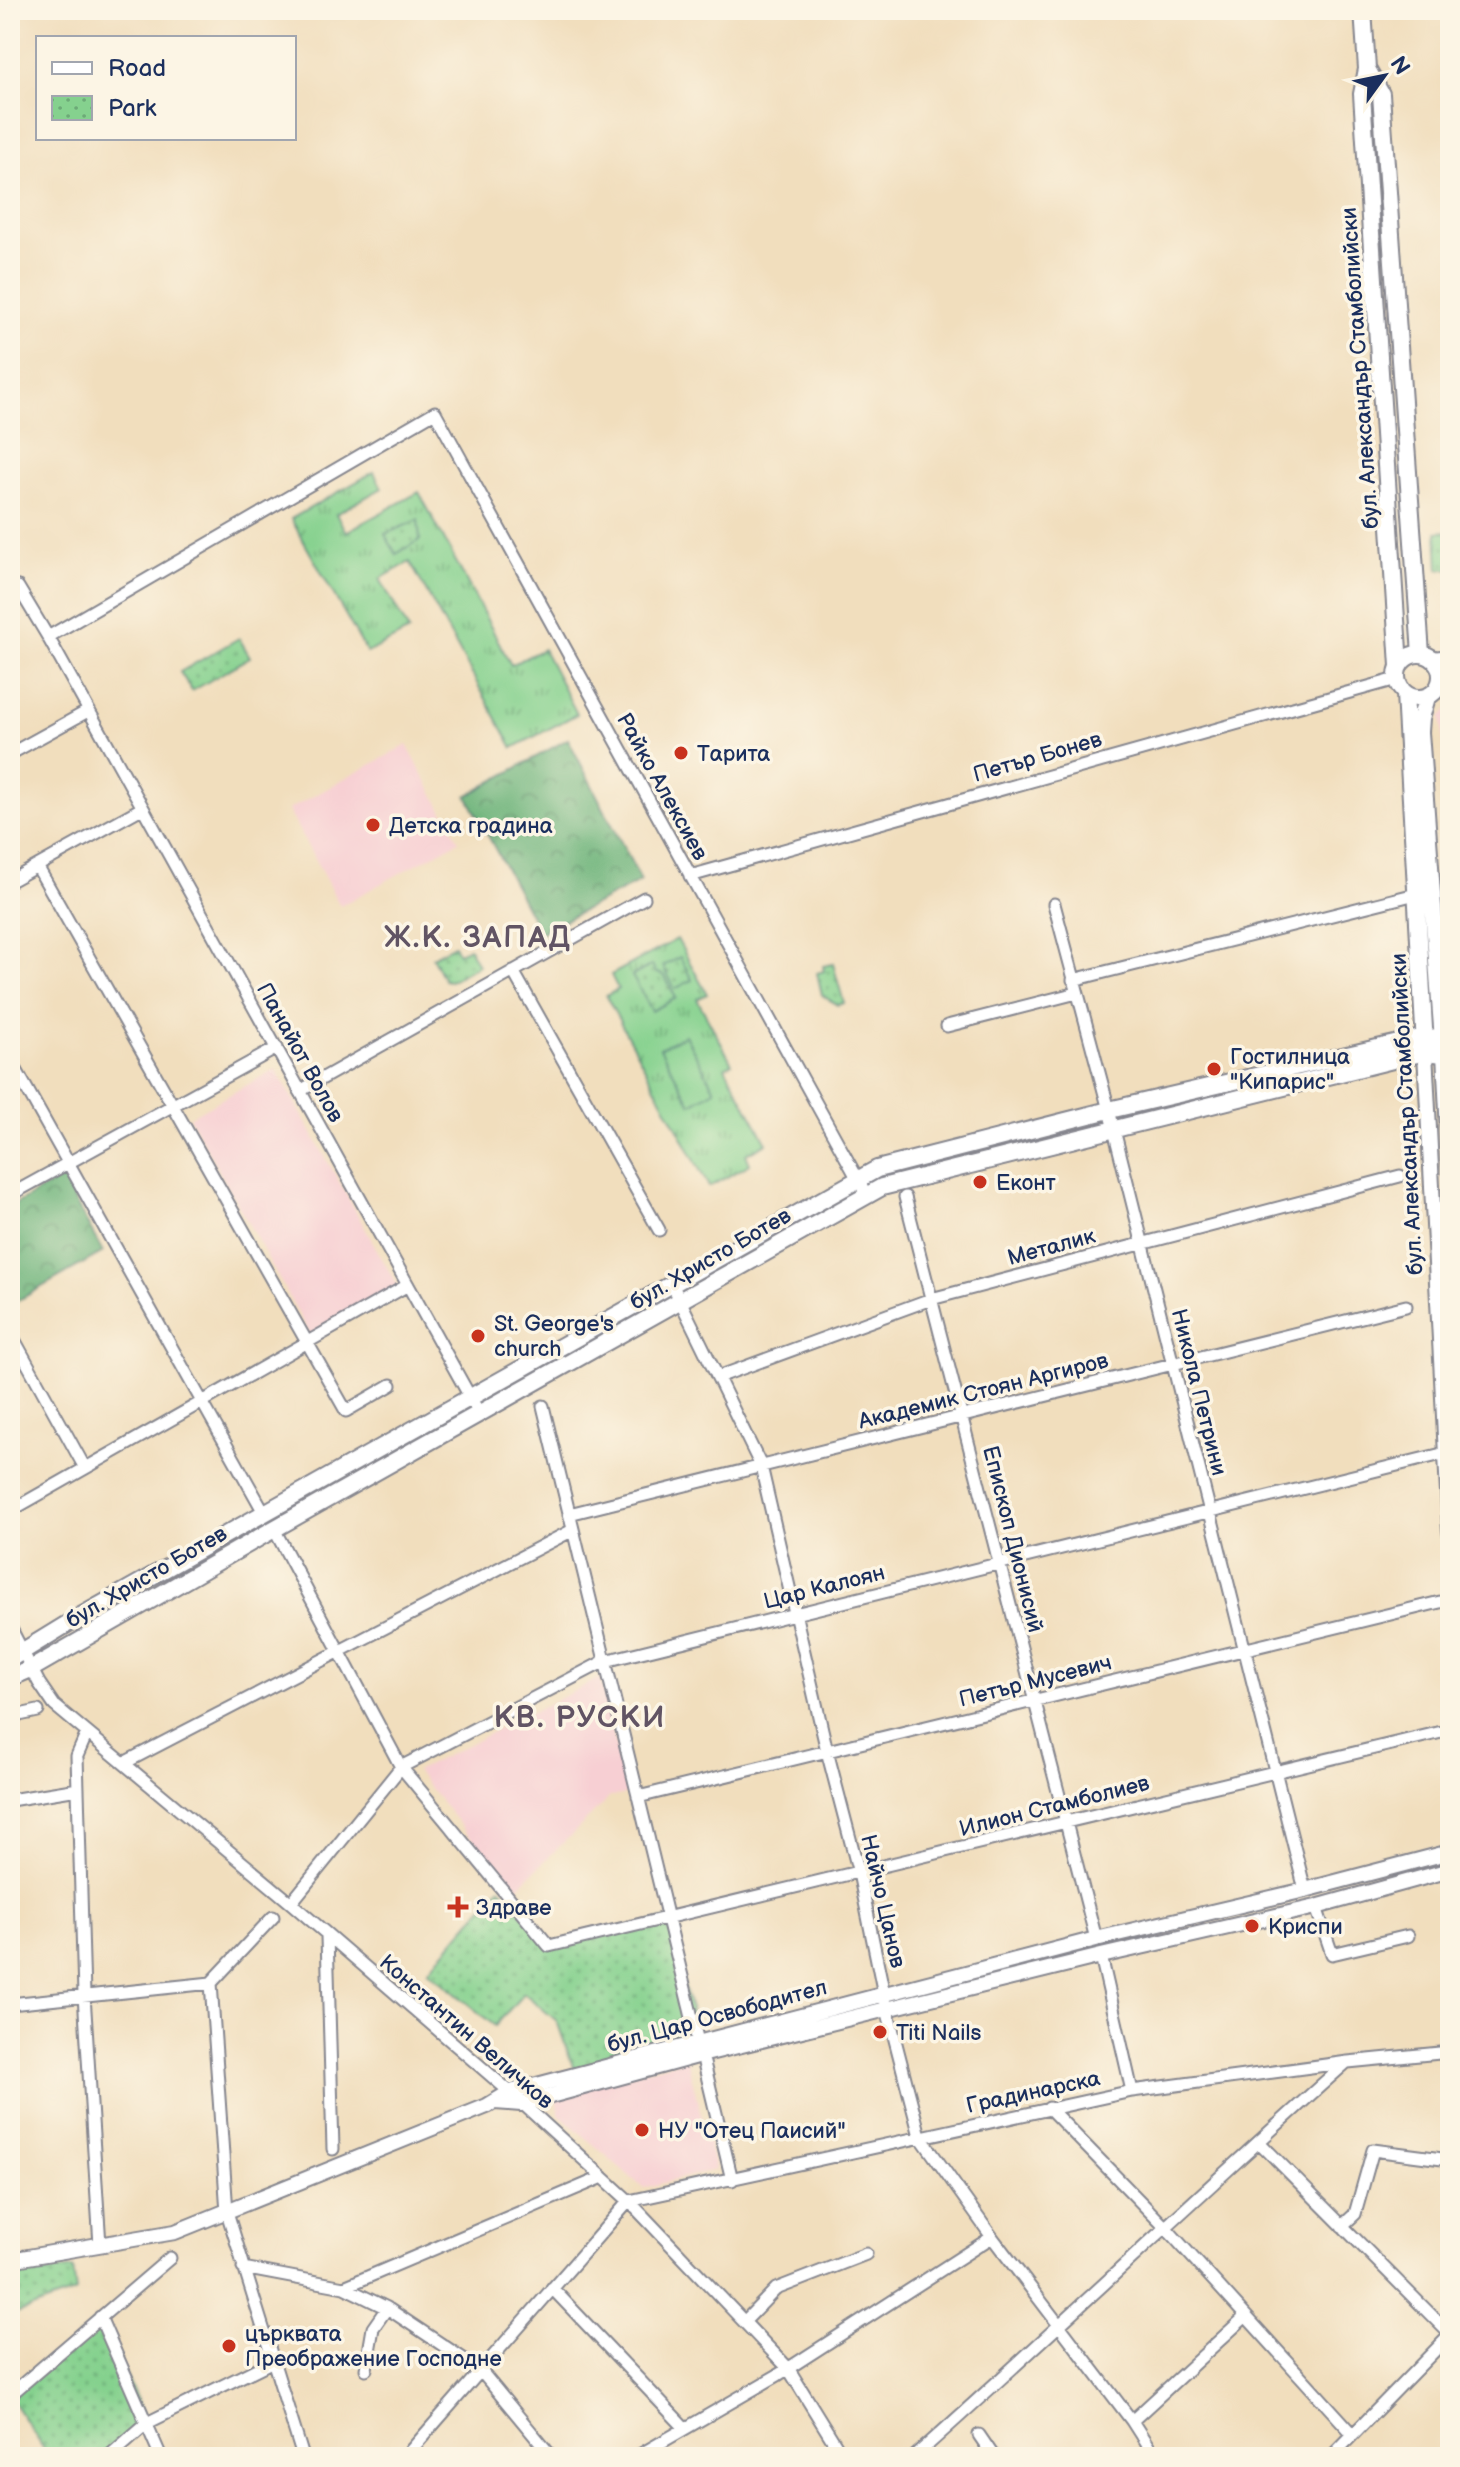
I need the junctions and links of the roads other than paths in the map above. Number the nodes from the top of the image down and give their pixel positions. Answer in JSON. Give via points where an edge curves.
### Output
{"nodes":[{"id":1,"x":1363,"y":10,"type":"edge"},
{"id":2,"x":1367,"y":69,"type":"junction"},
{"id":3,"x":10,"y":586,"type":"edge"},
{"id":4,"x":48,"y":637,"type":"junction"},
{"id":5,"x":1439,"y":662,"type":"edge"},
{"id":6,"x":1400,"y":679,"type":"junction"},
{"id":7,"x":1427,"y":697,"type":"junction"},
{"id":8,"x":88,"y":711,"type":"junction"},
{"id":9,"x":10,"y":754,"type":"edge"},
{"id":10,"x":142,"y":808,"type":"junction"},
{"id":11,"x":37,"y":866,"type":"junction"},
{"id":12,"x":690,"y":876,"type":"junction"},
{"id":13,"x":10,"y":881,"type":"edge"},
{"id":14,"x":1416,"y":894,"type":"junction"},
{"id":15,"x":644,"y":898,"type":"dead end"},
{"id":16,"x":1054,"y":904,"type":"dead end"},
{"id":17,"x":513,"y":971,"type":"junction"},
{"id":18,"x":1073,"y":980,"type":"junction"},
{"id":19,"x":1077,"y":993,"type":"junction"},
{"id":20,"x":947,"y":1026,"type":"dead end"},
{"id":21,"x":1425,"y":1044,"type":"junction"},
{"id":22,"x":1447,"y":1047,"type":"edge"},
{"id":23,"x":277,"y":1048,"type":"junction"},
{"id":24,"x":10,"y":1059,"type":"edge"},
{"id":25,"x":300,"y":1091,"type":"junction"},
{"id":26,"x":174,"y":1105,"type":"junction"},
{"id":27,"x":1109,"y":1110,"type":"junction"},
{"id":28,"x":1114,"y":1130,"type":"junction"},
{"id":29,"x":69,"y":1163,"type":"junction"},
{"id":30,"x":1450,"y":1170,"type":"edge"},
{"id":31,"x":1400,"y":1176,"type":"dead end"},
{"id":32,"x":858,"y":1178,"type":"junction"},
{"id":33,"x":866,"y":1194,"type":"junction"},
{"id":34,"x":10,"y":1195,"type":"edge"},
{"id":35,"x":905,"y":1197,"type":"dead end"},
{"id":36,"x":659,"y":1230,"type":"dead end"},
{"id":37,"x":1141,"y":1243,"type":"junction"},
{"id":38,"x":672,"y":1284,"type":"junction"},
{"id":39,"x":408,"y":1285,"type":"junction"},
{"id":40,"x":931,"y":1299,"type":"junction"},
{"id":41,"x":680,"y":1301,"type":"junction"},
{"id":42,"x":1406,"y":1306,"type":"dead end"},
{"id":43,"x":10,"y":1332,"type":"edge"},
{"id":44,"x":308,"y":1341,"type":"junction"},
{"id":45,"x":1172,"y":1364,"type":"junction"},
{"id":46,"x":718,"y":1377,"type":"junction"},
{"id":47,"x":391,"y":1385,"type":"dead end"},
{"id":48,"x":202,"y":1402,"type":"junction"},
{"id":49,"x":475,"y":1406,"type":"junction"},
{"id":50,"x":543,"y":1406,"type":"dead end"},
{"id":51,"x":961,"y":1416,"type":"junction"},
{"id":52,"x":1448,"y":1452,"type":"edge"},
{"id":53,"x":761,"y":1466,"type":"junction"},
{"id":54,"x":85,"y":1468,"type":"junction"},
{"id":55,"x":10,"y":1511,"type":"edge"},
{"id":56,"x":1209,"y":1511,"type":"junction"},
{"id":57,"x":569,"y":1514,"type":"junction"},
{"id":58,"x":270,"y":1521,"type":"junction"},
{"id":59,"x":573,"y":1530,"type":"junction"},
{"id":60,"x":1450,"y":1532,"type":"edge"},
{"id":61,"x":999,"y":1563,"type":"junction"},
{"id":62,"x":1440,"y":1602,"type":"dead end"},
{"id":63,"x":796,"y":1614,"type":"junction"},
{"id":64,"x":10,"y":1627,"type":"edge"},
{"id":65,"x":341,"y":1650,"type":"junction"},
{"id":66,"x":1244,"y":1650,"type":"junction"},
{"id":67,"x":16,"y":1655,"type":"edge"},
{"id":68,"x":605,"y":1661,"type":"junction"},
{"id":69,"x":31,"y":1669,"type":"junction"},
{"id":70,"x":10,"y":1678,"type":"edge"},
{"id":71,"x":1035,"y":1700,"type":"junction"},
{"id":72,"x":38,"y":1711,"type":"dead end"},
{"id":73,"x":10,"y":1717,"type":"edge"},
{"id":74,"x":1450,"y":1730,"type":"edge"},
{"id":75,"x":87,"y":1733,"type":"junction"},
{"id":76,"x":827,"y":1751,"type":"junction"},
{"id":77,"x":124,"y":1763,"type":"junction"},
{"id":78,"x":401,"y":1767,"type":"junction"},
{"id":79,"x":1275,"y":1772,"type":"junction"},
{"id":80,"x":78,"y":1789,"type":"junction"},
{"id":81,"x":638,"y":1797,"type":"junction"},
{"id":82,"x":10,"y":1800,"type":"edge"},
{"id":83,"x":1066,"y":1823,"type":"junction"},
{"id":84,"x":1450,"y":1852,"type":"edge"},
{"id":85,"x":1450,"y":1870,"type":"edge"},
{"id":86,"x":859,"y":1873,"type":"junction"},
{"id":87,"x":1305,"y":1890,"type":"junction"},
{"id":88,"x":291,"y":1903,"type":"junction"},
{"id":89,"x":1316,"y":1907,"type":"junction"},
{"id":90,"x":273,"y":1917,"type":"dead end"},
{"id":91,"x":668,"y":1919,"type":"junction"},
{"id":92,"x":327,"y":1936,"type":"junction"},
{"id":93,"x":1408,"y":1936,"type":"dead end"},
{"id":94,"x":1096,"y":1939,"type":"junction"},
{"id":95,"x":1101,"y":1956,"type":"junction"},
{"id":96,"x":211,"y":1983,"type":"junction"},
{"id":97,"x":884,"y":1993,"type":"junction"},
{"id":98,"x":84,"y":1995,"type":"junction"},
{"id":99,"x":10,"y":2004,"type":"edge"},
{"id":100,"x":887,"y":2009,"type":"junction"},
{"id":101,"x":698,"y":2042,"type":"junction"},
{"id":102,"x":1450,"y":2052,"type":"edge"},
{"id":103,"x":1348,"y":2062,"type":"junction"},
{"id":104,"x":704,"y":2063,"type":"dead end"},
{"id":105,"x":1132,"y":2091,"type":"junction"},
{"id":106,"x":510,"y":2092,"type":"junction"},
{"id":107,"x":551,"y":2096,"type":"junction"},
{"id":108,"x":495,"y":2102,"type":"junction"},
{"id":109,"x":521,"y":2104,"type":"junction"},
{"id":110,"x":1049,"y":2108,"type":"junction"},
{"id":111,"x":543,"y":2123,"type":"junction"},
{"id":112,"x":920,"y":2136,"type":"junction"},
{"id":113,"x":1259,"y":2142,"type":"junction"},
{"id":114,"x":333,"y":2149,"type":"dead end"},
{"id":115,"x":1450,"y":2160,"type":"edge"},
{"id":116,"x":603,"y":2177,"type":"junction"},
{"id":117,"x":732,"y":2180,"type":"junction"},
{"id":118,"x":629,"y":2201,"type":"junction"},
{"id":119,"x":227,"y":2212,"type":"junction"},
{"id":120,"x":1342,"y":2226,"type":"junction"},
{"id":121,"x":1165,"y":2227,"type":"junction"},
{"id":122,"x":992,"y":2237,"type":"junction"},
{"id":123,"x":100,"y":2245,"type":"junction"},
{"id":124,"x":866,"y":2254,"type":"dead end"},
{"id":125,"x":170,"y":2258,"type":"dead end"},
{"id":126,"x":10,"y":2260,"type":"edge"},
{"id":127,"x":243,"y":2268,"type":"junction"},
{"id":128,"x":344,"y":2287,"type":"junction"},
{"id":129,"x":552,"y":2288,"type":"junction"},
{"id":130,"x":387,"y":2308,"type":"junction"},
{"id":131,"x":1246,"y":2316,"type":"junction"},
{"id":132,"x":100,"y":2317,"type":"junction"},
{"id":133,"x":745,"y":2321,"type":"junction"},
{"id":134,"x":1061,"y":2326,"type":"junction"},
{"id":135,"x":1450,"y":2335,"type":"edge"},
{"id":136,"x":273,"y":2361,"type":"junction"},
{"id":137,"x":788,"y":2368,"type":"junction"},
{"id":138,"x":366,"y":2369,"type":"dead end"},
{"id":139,"x":480,"y":2370,"type":"junction"},
{"id":140,"x":10,"y":2395,"type":"edge"},
{"id":141,"x":1132,"y":2421,"type":"junction"},
{"id":142,"x":147,"y":2423,"type":"junction"},
{"id":143,"x":685,"y":2428,"type":"junction"},
{"id":144,"x":1353,"y":2434,"type":"junction"},
{"id":145,"x":979,"y":2435,"type":"dead end"},
{"id":146,"x":108,"y":2457,"type":"edge"},
{"id":147,"x":161,"y":2457,"type":"edge"},
{"id":148,"x":303,"y":2457,"type":"edge"},
{"id":149,"x":405,"y":2457,"type":"edge"},
{"id":150,"x":552,"y":2457,"type":"edge"},
{"id":151,"x":636,"y":2457,"type":"edge"},
{"id":152,"x":843,"y":2457,"type":"edge"},
{"id":153,"x":914,"y":2457,"type":"edge"},
{"id":154,"x":994,"y":2457,"type":"edge"},
{"id":155,"x":1155,"y":2457,"type":"edge"},
{"id":156,"x":1331,"y":2457,"type":"edge"}],
"edges":[{"from":1,"to":2,"type":"main road","name":"бул. Александър Стамболийски"},
{"from":2,"to":5,"type":"main road","name":"бул. Александър Стамболийски","via":[[1381,94]]},
{"from":2,"to":6,"type":"main road","name":"бул. Александър Стамболийски","via":[[1362,94]]},
{"from":3,"to":4,"type":"street","name":"Панайот Волов","via":[[18,587]]},
{"from":4,"to":8,"type":"street","name":"Панайот Волов"},
{"from":4,"to":12,"type":"street","name":"Райко Алексиев","via":[[435,412]]},
{"from":5,"to":6,"type":"main road","via":[[1408,656]]},
{"from":5,"to":7,"type":"main road","via":[[1437,689]]},
{"from":6,"to":7,"type":"main road","via":[[1416,698]]},
{"from":6,"to":12,"type":"street","name":"Петър Бонев"},
{"from":6,"to":14,"type":"main road","name":"бул. Александър Стамболийски"},
{"from":7,"to":22,"type":"main road","name":"бул. Александър Стамболийски","via":[[1420,732]]},
{"from":8,"to":9,"type":"street"},
{"from":8,"to":10,"type":"street","name":"Панайот Волов"},
{"from":10,"to":11,"type":"street"},
{"from":10,"to":23,"type":"street","name":"Панайот Волов"},
{"from":11,"to":13,"type":"street"},
{"from":11,"to":26,"type":"street"},
{"from":12,"to":32,"type":"street","name":"Райко Алексиев"},
{"from":14,"to":18,"type":"street"},
{"from":14,"to":21,"type":"main road","name":"бул. Александър Стамболийски"},
{"from":15,"to":17,"type":"street"},
{"from":16,"to":18,"type":"street","name":"Никола Петрини"},
{"from":17,"to":25,"type":"street"},
{"from":17,"to":36,"type":"street"},
{"from":18,"to":19,"type":"street","name":"Никола Петрини"},
{"from":19,"to":20,"type":"street"},
{"from":19,"to":27,"type":"street","name":"Никола Петрини"},
{"from":21,"to":22,"type":"main road","name":"бул. Христо Ботев"},
{"from":21,"to":27,"type":"main road","name":"бул. Христо Ботев"},
{"from":21,"to":28,"type":"main road","name":"бул. Христо Ботев"},
{"from":21,"to":52,"type":"street","name":"бул. Александър Стамболийски"},
{"from":22,"to":30,"type":"street","name":"бул. Александър Стамболийски"},
{"from":23,"to":25,"type":"street","name":"Панайот Волов"},
{"from":23,"to":26,"type":"street"},
{"from":24,"to":29,"type":"street"},
{"from":25,"to":39,"type":"street","name":"Панайот Волов"},
{"from":26,"to":29,"type":"street"},
{"from":26,"to":44,"type":"street"},
{"from":27,"to":28,"type":"street","name":"Никола Петрини"},
{"from":27,"to":32,"type":"main road","name":"бул. Христо Ботев","via":[[898,1163]]},
{"from":28,"to":33,"type":"main road","name":"бул. Христо Ботев"},
{"from":28,"to":37,"type":"street","name":"Никола Петрини"},
{"from":29,"to":34,"type":"street"},
{"from":29,"to":48,"type":"street"},
{"from":31,"to":37,"type":"street","name":"Металик"},
{"from":32,"to":33,"type":"street","name":"Райко Алексиев"},
{"from":32,"to":38,"type":"main road","name":"бул. Христо Ботев"},
{"from":33,"to":41,"type":"main road","name":"бул. Христо Ботев"},
{"from":35,"to":40,"type":"street","name":"Епископ Дионисий"},
{"from":37,"to":40,"type":"street","name":"Металик"},
{"from":37,"to":45,"type":"street","name":"Никола Петрини"},
{"from":38,"to":41,"type":"street","name":"Найчо Цанов"},
{"from":38,"to":49,"type":"main road","name":"бул. Христо Ботев"},
{"from":39,"to":44,"type":"street"},
{"from":39,"to":49,"type":"street","name":"Панайот Волов"},
{"from":40,"to":46,"type":"street","name":"Металик"},
{"from":40,"to":51,"type":"street","name":"Епископ Дионисий"},
{"from":41,"to":46,"type":"street","name":"Найчо Цанов"},
{"from":41,"to":49,"type":"main road","name":"бул. Христо Ботев"},
{"from":42,"to":45,"type":"street","name":"Академик Стоян Аргиров"},
{"from":43,"to":54,"type":"street"},
{"from":44,"to":47,"type":"street","via":[[346,1411]]},
{"from":44,"to":48,"type":"street"},
{"from":45,"to":51,"type":"street","name":"Академик Стоян Аргиров"},
{"from":45,"to":56,"type":"street","name":"Никола Петрини"},
{"from":46,"to":53,"type":"street","name":"Найчо Цанов"},
{"from":48,"to":54,"type":"street"},
{"from":48,"to":58,"type":"street"},
{"from":49,"to":58,"type":"main road","name":"бул. Христо Ботев"},
{"from":50,"to":57,"type":"street"},
{"from":51,"to":53,"type":"street","name":"Академик Стоян Аргиров"},
{"from":51,"to":61,"type":"street","name":"Епископ Дионисий"},
{"from":52,"to":56,"type":"street","name":"Цар Калоян"},
{"from":52,"to":60,"type":"street","name":"бул. Александър Стамболийски"},
{"from":53,"to":57,"type":"street","name":"Академик Стоян Аргиров"},
{"from":53,"to":63,"type":"street","name":"Найчо Цанов"},
{"from":54,"to":55,"type":"street"},
{"from":56,"to":61,"type":"street","name":"Цар Калоян"},
{"from":56,"to":66,"type":"street","name":"Никола Петрини"},
{"from":57,"to":59,"type":"street"},
{"from":58,"to":65,"type":"street"},
{"from":58,"to":67,"type":"main road","name":"бул. Христо Ботев"},
{"from":58,"to":69,"type":"main road","name":"бул. Христо Ботев"},
{"from":59,"to":65,"type":"street"},
{"from":59,"to":68,"type":"street"},
{"from":61,"to":63,"type":"street","name":"Цар Калоян"},
{"from":61,"to":71,"type":"street","name":"Епископ Дионисий"},
{"from":62,"to":66,"type":"street","name":"Петър Мусевич"},
{"from":63,"to":68,"type":"street","name":"Цар Калоян"},
{"from":63,"to":76,"type":"street","name":"Найчо Цанов"},
{"from":64,"to":67,"type":"street"},
{"from":65,"to":77,"type":"street"},
{"from":65,"to":78,"type":"street"},
{"from":66,"to":71,"type":"street","name":"Петър Мусевич"},
{"from":66,"to":79,"type":"street","name":"Никола Петрини"},
{"from":67,"to":69,"type":"street","name":"Константин Величков"},
{"from":68,"to":78,"type":"street","name":"Цар Калоян"},
{"from":68,"to":81,"type":"street"},
{"from":69,"to":70,"type":"main road","name":"бул. Христо Ботев"},
{"from":69,"to":75,"type":"street","name":"Константин Величков","via":[[54,1705]]},
{"from":71,"to":76,"type":"street","name":"Петър Мусевич"},
{"from":71,"to":83,"type":"street","name":"Епископ Дионисий"},
{"from":72,"to":73,"type":"street"},
{"from":74,"to":79,"type":"street","name":"Илион Стамболиев"},
{"from":75,"to":77,"type":"street","name":"Константин Величков"},
{"from":75,"to":80,"type":"street","via":[[77,1756]]},
{"from":76,"to":81,"type":"street","name":"Петър Мусевич"},
{"from":76,"to":86,"type":"street","name":"Найчо Цанов"},
{"from":77,"to":88,"type":"street","name":"Константин Величков"},
{"from":78,"to":88,"type":"street","name":"Цар Калоян"},
{"from":78,"to":91,"type":"street","name":"Илион Стамболиев","via":[[549,1946]]},
{"from":79,"to":83,"type":"street","name":"Илион Стамболиев"},
{"from":79,"to":87,"type":"street","name":"Никола Петрини"},
{"from":80,"to":82,"type":"street"},
{"from":80,"to":98,"type":"street"},
{"from":81,"to":91,"type":"street"},
{"from":83,"to":86,"type":"street","name":"Илион Стамболиев"},
{"from":83,"to":94,"type":"street","name":"Епископ Дионисий"},
{"from":84,"to":87,"type":"street","name":"бул. Цар Освободител"},
{"from":85,"to":89,"type":"street","name":"бул. Цар Освободител"},
{"from":86,"to":91,"type":"street","name":"Илион Стамболиев"},
{"from":86,"to":97,"type":"street","name":"Найчо Цанов"},
{"from":87,"to":94,"type":"street","name":"бул. Цар Освободител"},
{"from":88,"to":92,"type":"street","name":"Константин Величков"},
{"from":89,"to":93,"type":"street","via":[[1332,1954]]},
{"from":89,"to":95,"type":"street","name":"бул. Цар Освободител"},
{"from":90,"to":96,"type":"street"},
{"from":91,"to":101,"type":"street"},
{"from":92,"to":106,"type":"street","name":"Константин Величков"},
{"from":92,"to":114,"type":"street"},
{"from":94,"to":97,"type":"street","name":"бул. Цар Освободител"},
{"from":95,"to":100,"type":"street","name":"бул. Цар Освободител"},
{"from":95,"to":105,"type":"street"},
{"from":96,"to":98,"type":"street"},
{"from":96,"to":119,"type":"street"},
{"from":97,"to":100,"type":"street","name":"Найчо Цанов"},
{"from":97,"to":101,"type":"street","name":"бул. Цар Освободител"},
{"from":98,"to":99,"type":"street"},
{"from":98,"to":123,"type":"street"},
{"from":100,"to":107,"type":"street","name":"бул. Цар Освободител"},
{"from":100,"to":112,"type":"street","name":"Найчо Цанов"},
{"from":101,"to":106,"type":"street","name":"бул. Цар Освободител"},
{"from":102,"to":103,"type":"street","name":"Градинарска"},
{"from":103,"to":105,"type":"street","name":"Градинарска"},
{"from":103,"to":113,"type":"street"},
{"from":104,"to":117,"type":"street"},
{"from":105,"to":110,"type":"street","name":"Градинарска"},
{"from":106,"to":108,"type":"street","name":"бул. Цар Освободител"},
{"from":106,"to":109,"type":"street","name":"Константин Величков"},
{"from":107,"to":109,"type":"street","name":"бул. Цар Освободител"},
{"from":107,"to":111,"type":"street"},
{"from":108,"to":109,"type":"street","name":"бул. Цар Освободител"},
{"from":108,"to":119,"type":"street","name":"бул. Цар Освободител"},
{"from":109,"to":111,"type":"street","name":"Константин Величков"},
{"from":110,"to":112,"type":"street","name":"Градинарска"},
{"from":110,"to":121,"type":"street"},
{"from":111,"to":116,"type":"street","name":"Константин Величков"},
{"from":112,"to":117,"type":"street","name":"Градинарска"},
{"from":112,"to":122,"type":"street","name":"Найчо Цанов"},
{"from":113,"to":120,"type":"street"},
{"from":113,"to":121,"type":"street"},
{"from":115,"to":120,"type":"street","via":[[1373,2150],[1355,2214]]},
{"from":116,"to":118,"type":"street","name":"Константин Величков"},
{"from":116,"to":128,"type":"street"},
{"from":117,"to":118,"type":"street","name":"Градинарска"},
{"from":118,"to":129,"type":"street"},
{"from":118,"to":133,"type":"street","name":"Константин Величков"},
{"from":119,"to":123,"type":"street","name":"бул. Цар Освободител","via":[[175,2232]]},
{"from":119,"to":127,"type":"street"},
{"from":120,"to":135,"type":"street"},
{"from":121,"to":131,"type":"street"},
{"from":121,"to":134,"type":"street"},
{"from":122,"to":134,"type":"street","name":"Найчо Цанов"},
{"from":122,"to":137,"type":"street"},
{"from":123,"to":126,"type":"street","name":"бул. Цар Освободител"},
{"from":124,"to":133,"type":"street","via":[[776,2289]]},
{"from":125,"to":132,"type":"street"},
{"from":127,"to":128,"type":"street"},
{"from":127,"to":136,"type":"street"},
{"from":128,"to":130,"type":"street"},
{"from":129,"to":139,"type":"street"},
{"from":129,"to":143,"type":"street"},
{"from":130,"to":138,"type":"street","via":[[373,2328]]},
{"from":130,"to":139,"type":"street"},
{"from":131,"to":141,"type":"street"},
{"from":131,"to":144,"type":"street"},
{"from":132,"to":140,"type":"street"},
{"from":132,"to":142,"type":"street"},
{"from":133,"to":137,"type":"street","name":"Константин Величков"},
{"from":134,"to":141,"type":"street","name":"Найчо Цанов"},
{"from":134,"to":153,"type":"street"},
{"from":135,"to":144,"type":"street"},
{"from":136,"to":142,"type":"street"},
{"from":136,"to":148,"type":"street"},
{"from":137,"to":143,"type":"street"},
{"from":137,"to":152,"type":"street","name":"Константин Величков"},
{"from":139,"to":149,"type":"street"},
{"from":139,"to":150,"type":"street"},
{"from":141,"to":155,"type":"street","name":"Найчо Цанов"},
{"from":142,"to":146,"type":"street"},
{"from":142,"to":147,"type":"street"},
{"from":143,"to":151,"type":"street"},
{"from":144,"to":156,"type":"street"},
{"from":145,"to":154,"type":"street"}]}
